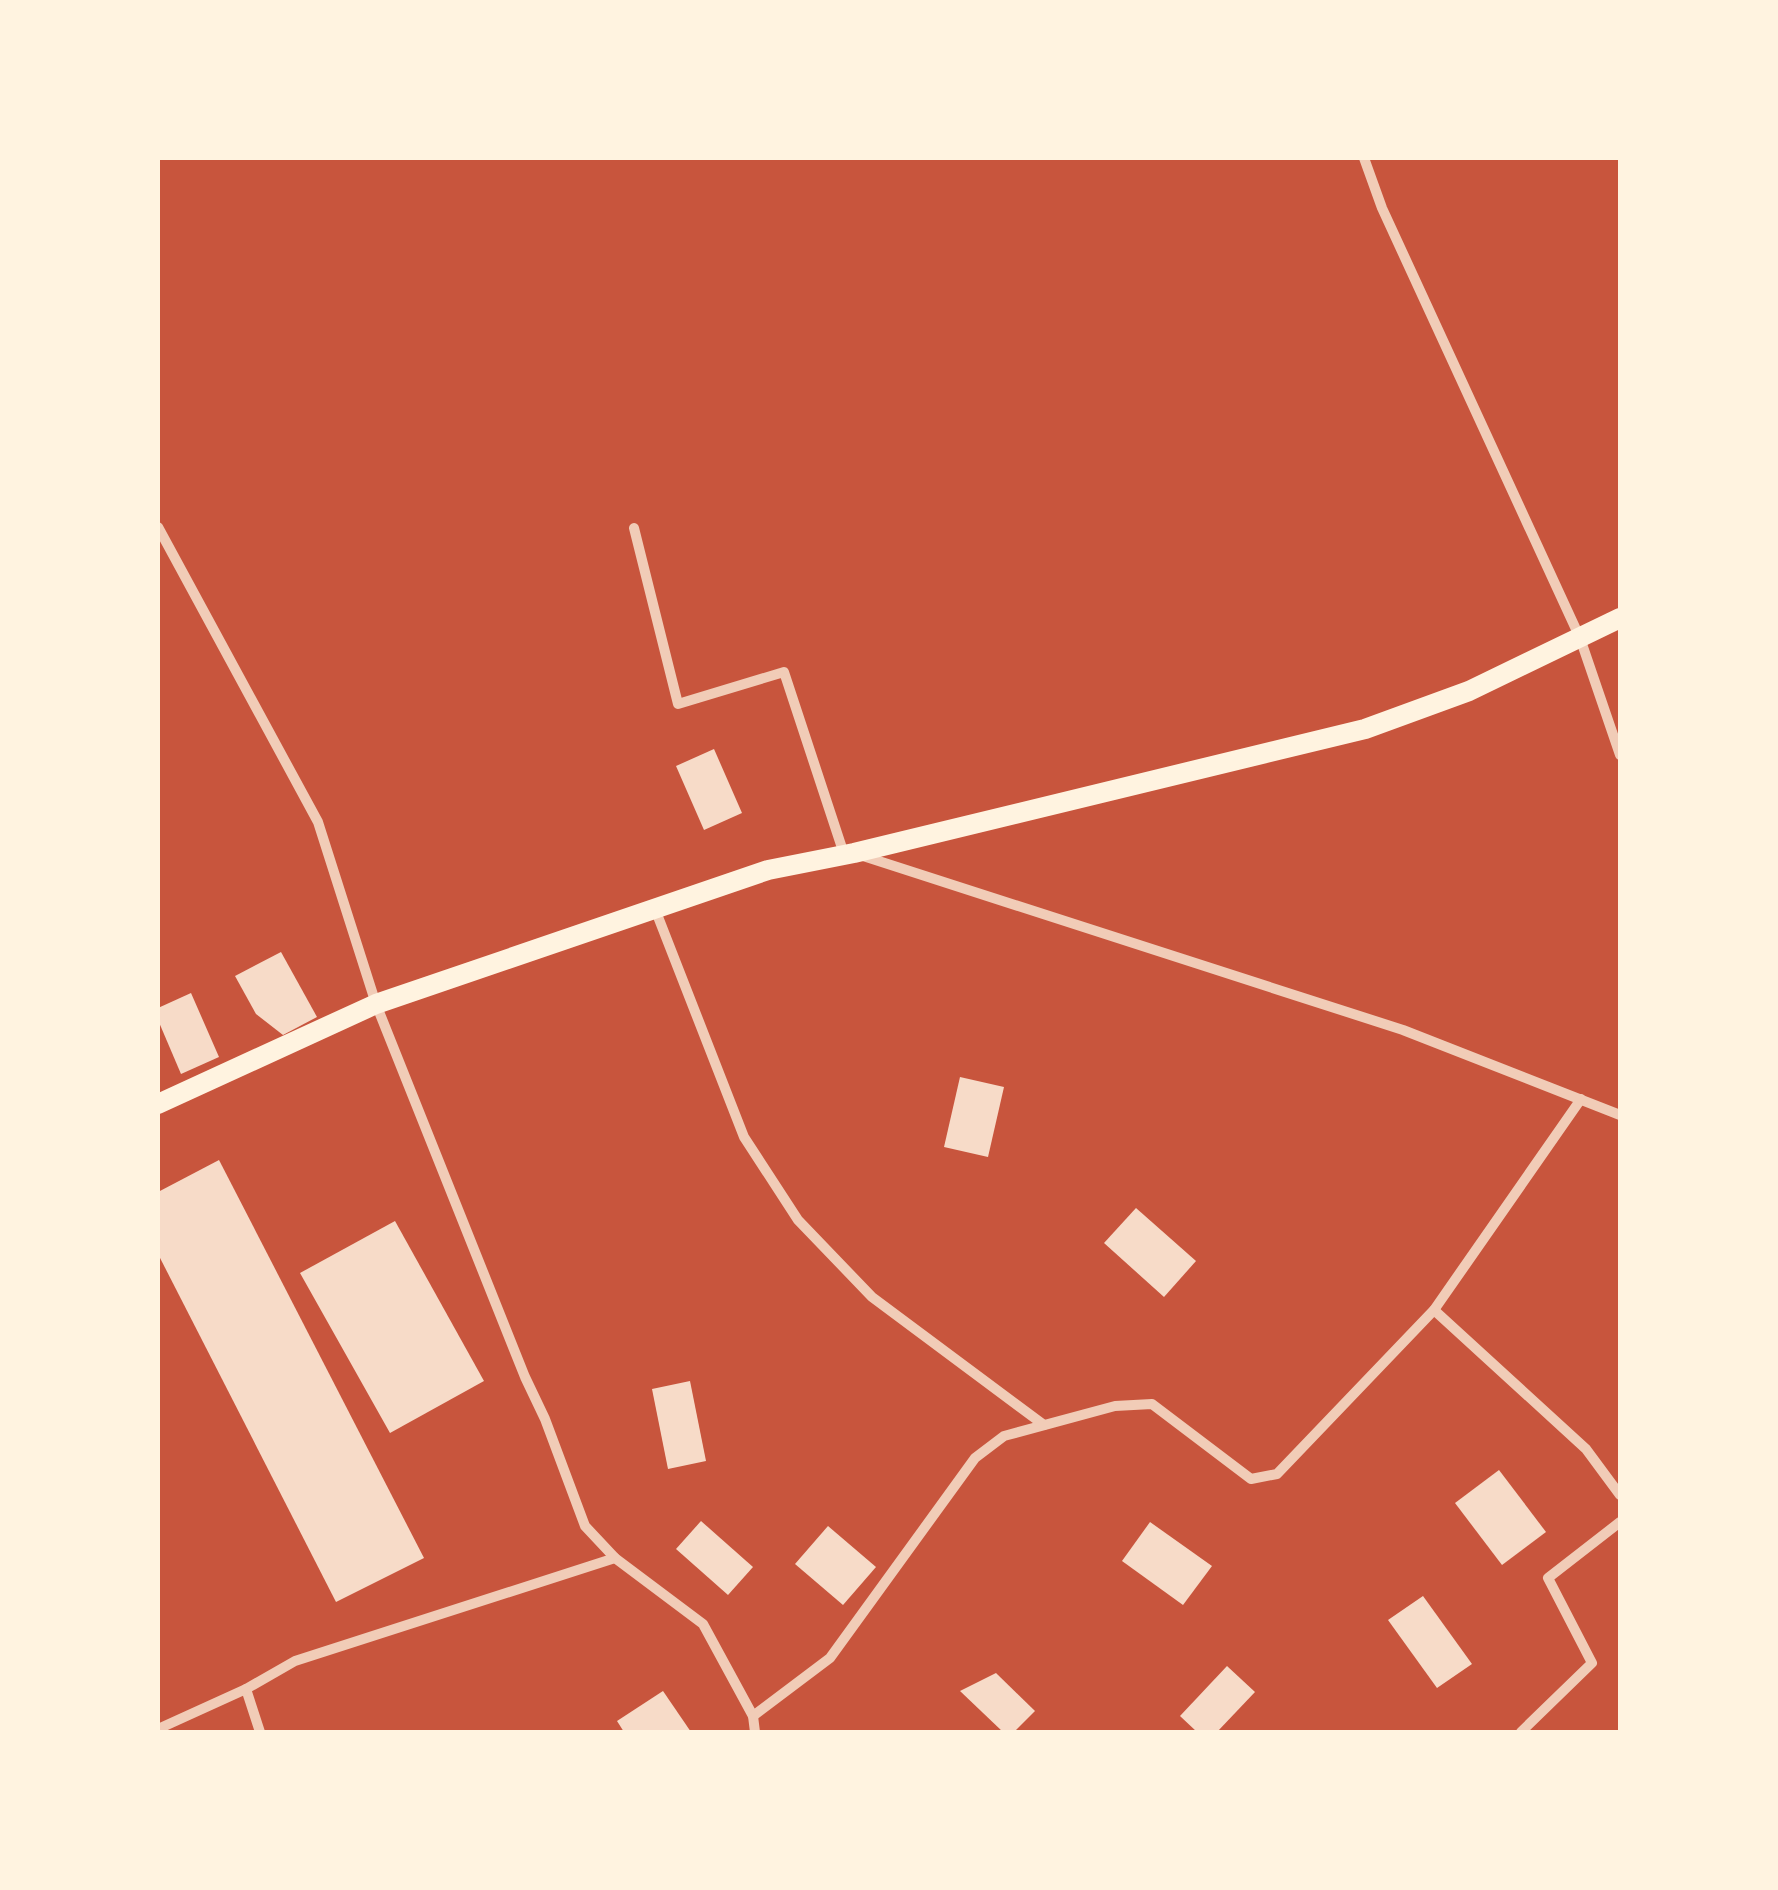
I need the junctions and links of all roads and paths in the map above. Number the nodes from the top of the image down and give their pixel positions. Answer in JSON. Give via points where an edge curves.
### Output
{"nodes":[{"id":1,"x":1364,"y":158,"type":"edge"},
{"id":2,"x":158,"y":526,"type":"edge"},
{"id":3,"x":634,"y":528,"type":"dead end"},
{"id":4,"x":1620,"y":618,"type":"edge"},
{"id":5,"x":1580,"y":638,"type":"junction"},
{"id":6,"x":1620,"y":754,"type":"edge"},
{"id":7,"x":849,"y":854,"type":"junction"},
{"id":8,"x":656,"y":909,"type":"junction"},
{"id":9,"x":376,"y":1004,"type":"junction"},
{"id":10,"x":1581,"y":1099,"type":"junction"},
{"id":11,"x":158,"y":1104,"type":"edge"},
{"id":12,"x":1620,"y":1115,"type":"edge"},
{"id":13,"x":1434,"y":1310,"type":"junction"},
{"id":14,"x":1044,"y":1425,"type":"junction"},
{"id":15,"x":1620,"y":1495,"type":"edge"},
{"id":16,"x":1620,"y":1522,"type":"edge"},
{"id":17,"x":615,"y":1558,"type":"junction"},
{"id":18,"x":246,"y":1689,"type":"junction"},
{"id":19,"x":753,"y":1716,"type":"junction"},
{"id":20,"x":158,"y":1729,"type":"edge"},
{"id":21,"x":260,"y":1732,"type":"edge"},
{"id":22,"x":756,"y":1732,"type":"edge"},
{"id":23,"x":1521,"y":1732,"type":"edge"}],
"edges":[{"from":1,"to":5,"type":"street"},
{"from":2,"to":9,"type":"street","via":[[318,822]]},
{"from":3,"to":7,"type":"street","via":[[678,704],[784,672]]},
{"from":4,"to":5,"type":"main road"},
{"from":5,"to":6,"type":"street"},
{"from":5,"to":7,"type":"main road","via":[[1469,691],[1365,729]]},
{"from":7,"to":8,"type":"main road","via":[[768,870]]},
{"from":7,"to":10,"type":"street","via":[[1402,1030]]},
{"from":8,"to":9,"type":"main road"},
{"from":8,"to":14,"type":"street","via":[[744,1137],[798,1220],[872,1296]]},
{"from":9,"to":11,"type":"main road"},
{"from":9,"to":17,"type":"street","via":[[584,1526]]},
{"from":10,"to":12,"type":"street"},
{"from":10,"to":13,"type":"street"},
{"from":13,"to":14,"type":"street","via":[[1277,1474],[1251,1479],[1152,1404],[1115,1406]]},
{"from":13,"to":15,"type":"street","via":[[1586,1449]]},
{"from":14,"to":19,"type":"street","via":[[1004,1436],[975,1458],[830,1658]]},
{"from":16,"to":23,"type":"street","via":[[1548,1578],[1592,1663]]},
{"from":17,"to":18,"type":"street","via":[[295,1661]]},
{"from":17,"to":19,"type":"street","via":[[703,1624]]},
{"from":18,"to":20,"type":"street"},
{"from":18,"to":21,"type":"street"},
{"from":19,"to":22,"type":"street"}]}
